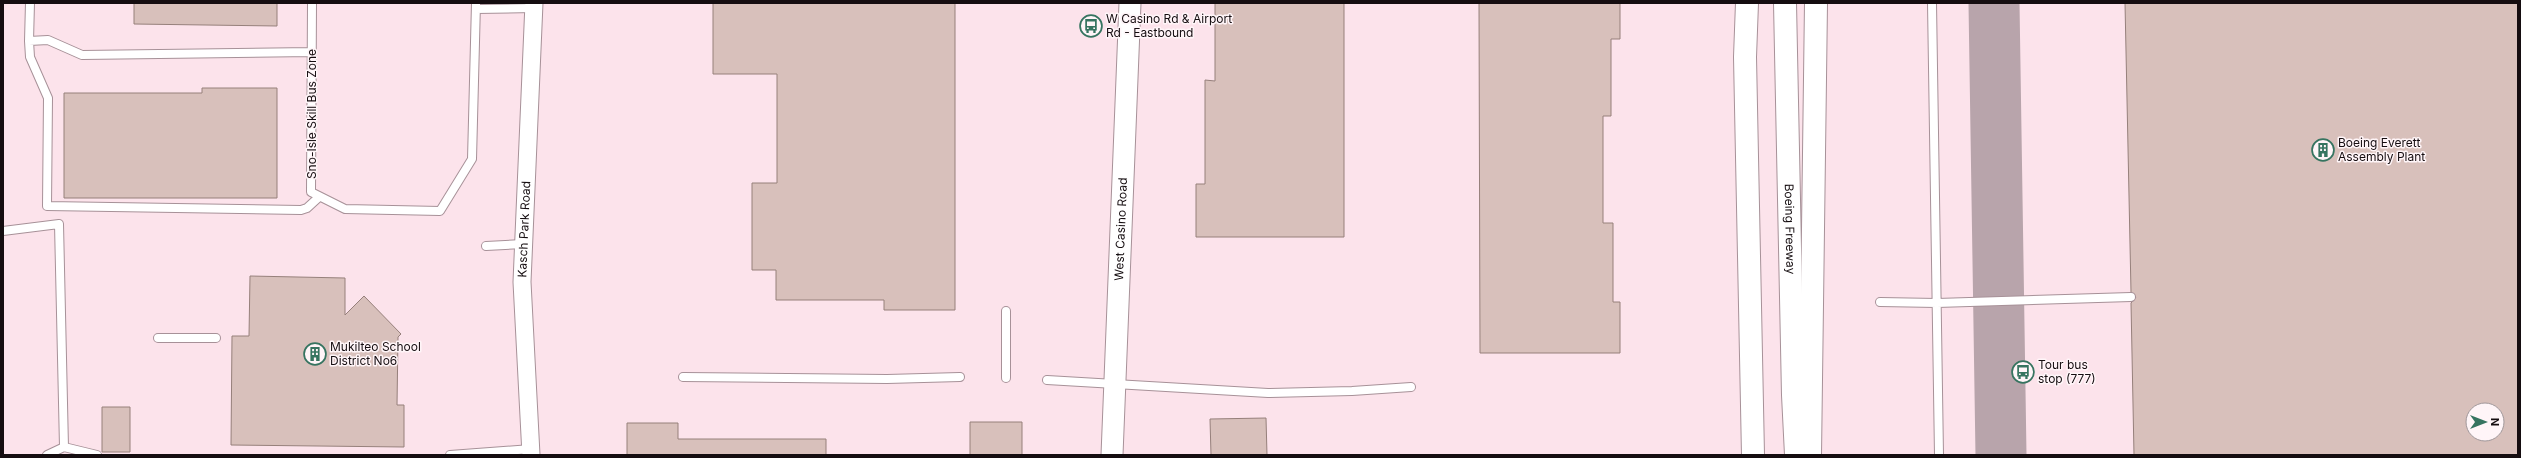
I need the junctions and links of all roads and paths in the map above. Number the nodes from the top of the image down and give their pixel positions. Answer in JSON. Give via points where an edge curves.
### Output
{"nodes":[{"id":1,"x":30,"y":3,"type":"edge"},
{"id":2,"x":312,"y":3,"type":"edge"},
{"id":3,"x":1130,"y":3,"type":"edge"},
{"id":4,"x":1742,"y":3,"type":"edge"},
{"id":5,"x":1747,"y":3,"type":"edge"},
{"id":6,"x":1785,"y":3,"type":"edge"},
{"id":7,"x":1816,"y":3,"type":"edge"},
{"id":8,"x":1932,"y":3,"type":"edge"},
{"id":9,"x":534,"y":5,"type":"edge"},
{"id":10,"x":476,"y":6,"type":"edge"},
{"id":11,"x":29,"y":41,"type":"junction"},
{"id":12,"x":312,"y":52,"type":"junction"},
{"id":13,"x":1745,"y":57,"type":"junction"},
{"id":14,"x":319,"y":197,"type":"junction"},
{"id":15,"x":3,"y":232,"type":"edge"},
{"id":16,"x":523,"y":244,"type":"junction"},
{"id":17,"x":486,"y":246,"type":"dead end"},
{"id":18,"x":2131,"y":297,"type":"dead end"},
{"id":19,"x":1880,"y":302,"type":"dead end"},
{"id":20,"x":1937,"y":303,"type":"junction"},
{"id":21,"x":1006,"y":311,"type":"dead end"},
{"id":22,"x":158,"y":338,"type":"dead end"},
{"id":23,"x":216,"y":338,"type":"dead end"},
{"id":24,"x":683,"y":377,"type":"dead end"},
{"id":25,"x":960,"y":377,"type":"dead end"},
{"id":26,"x":1006,"y":378,"type":"dead end"},
{"id":27,"x":1047,"y":380,"type":"dead end"},
{"id":28,"x":1114,"y":382,"type":"junction"},
{"id":29,"x":1411,"y":387,"type":"dead end"},
{"id":30,"x":64,"y":447,"type":"junction"},
{"id":31,"x":531,"y":452,"type":"edge"},
{"id":32,"x":46,"y":455,"type":"edge"},
{"id":33,"x":97,"y":455,"type":"edge"},
{"id":34,"x":450,"y":455,"type":"edge"},
{"id":35,"x":1112,"y":455,"type":"edge"},
{"id":36,"x":1753,"y":455,"type":"edge"},
{"id":37,"x":1796,"y":455,"type":"edge"},
{"id":38,"x":1810,"y":455,"type":"edge"},
{"id":39,"x":1940,"y":455,"type":"edge"}],
"edges":[{"from":1,"to":11,"type":"lane"},
{"from":2,"to":12,"type":"lane","name":"Sno-Isle Skill Bus Zone"},
{"from":3,"to":28,"type":"street","name":"West Casino Road"},
{"from":4,"to":13,"type":"highway"},
{"from":5,"to":13,"type":"highway"},
{"from":6,"to":37,"type":"highway","name":"Boeing Freeway"},
{"from":7,"to":38,"type":"highway"},
{"from":8,"to":20,"type":"lane"},
{"from":9,"to":10,"type":"lane"},
{"from":9,"to":16,"type":"street","name":"Kasch Park Road"},
{"from":10,"to":14,"type":"lane","name":"Sno-Isle Skill Bus Zone","via":[[472,159],[440,211],[345,209]]},
{"from":11,"to":12,"type":"lane","via":[[48,40],[82,55]]},
{"from":11,"to":14,"type":"lane","via":[[30,57],[48,98],[47,206],[301,210]]},
{"from":12,"to":14,"type":"lane","name":"Sno-Isle Skill Bus Zone","via":[[311,192]]},
{"from":13,"to":36,"type":"highway"},
{"from":15,"to":30,"type":"lane","via":[[59,224]]},
{"from":16,"to":17,"type":"lane"},
{"from":16,"to":31,"type":"street","name":"Kasch Park Road","via":[[522,282]]},
{"from":18,"to":20,"type":"lane"},
{"from":19,"to":20,"type":"lane"},
{"from":20,"to":39,"type":"lane"},
{"from":21,"to":26,"type":"lane"},
{"from":22,"to":23,"type":"lane"},
{"from":24,"to":25,"type":"lane"},
{"from":27,"to":28,"type":"lane"},
{"from":28,"to":29,"type":"lane","via":[[1268,393]]},
{"from":28,"to":35,"type":"street","name":"West Casino Road"},
{"from":30,"to":32,"type":"lane"},
{"from":30,"to":33,"type":"lane"},
{"from":31,"to":34,"type":"lane"}]}
